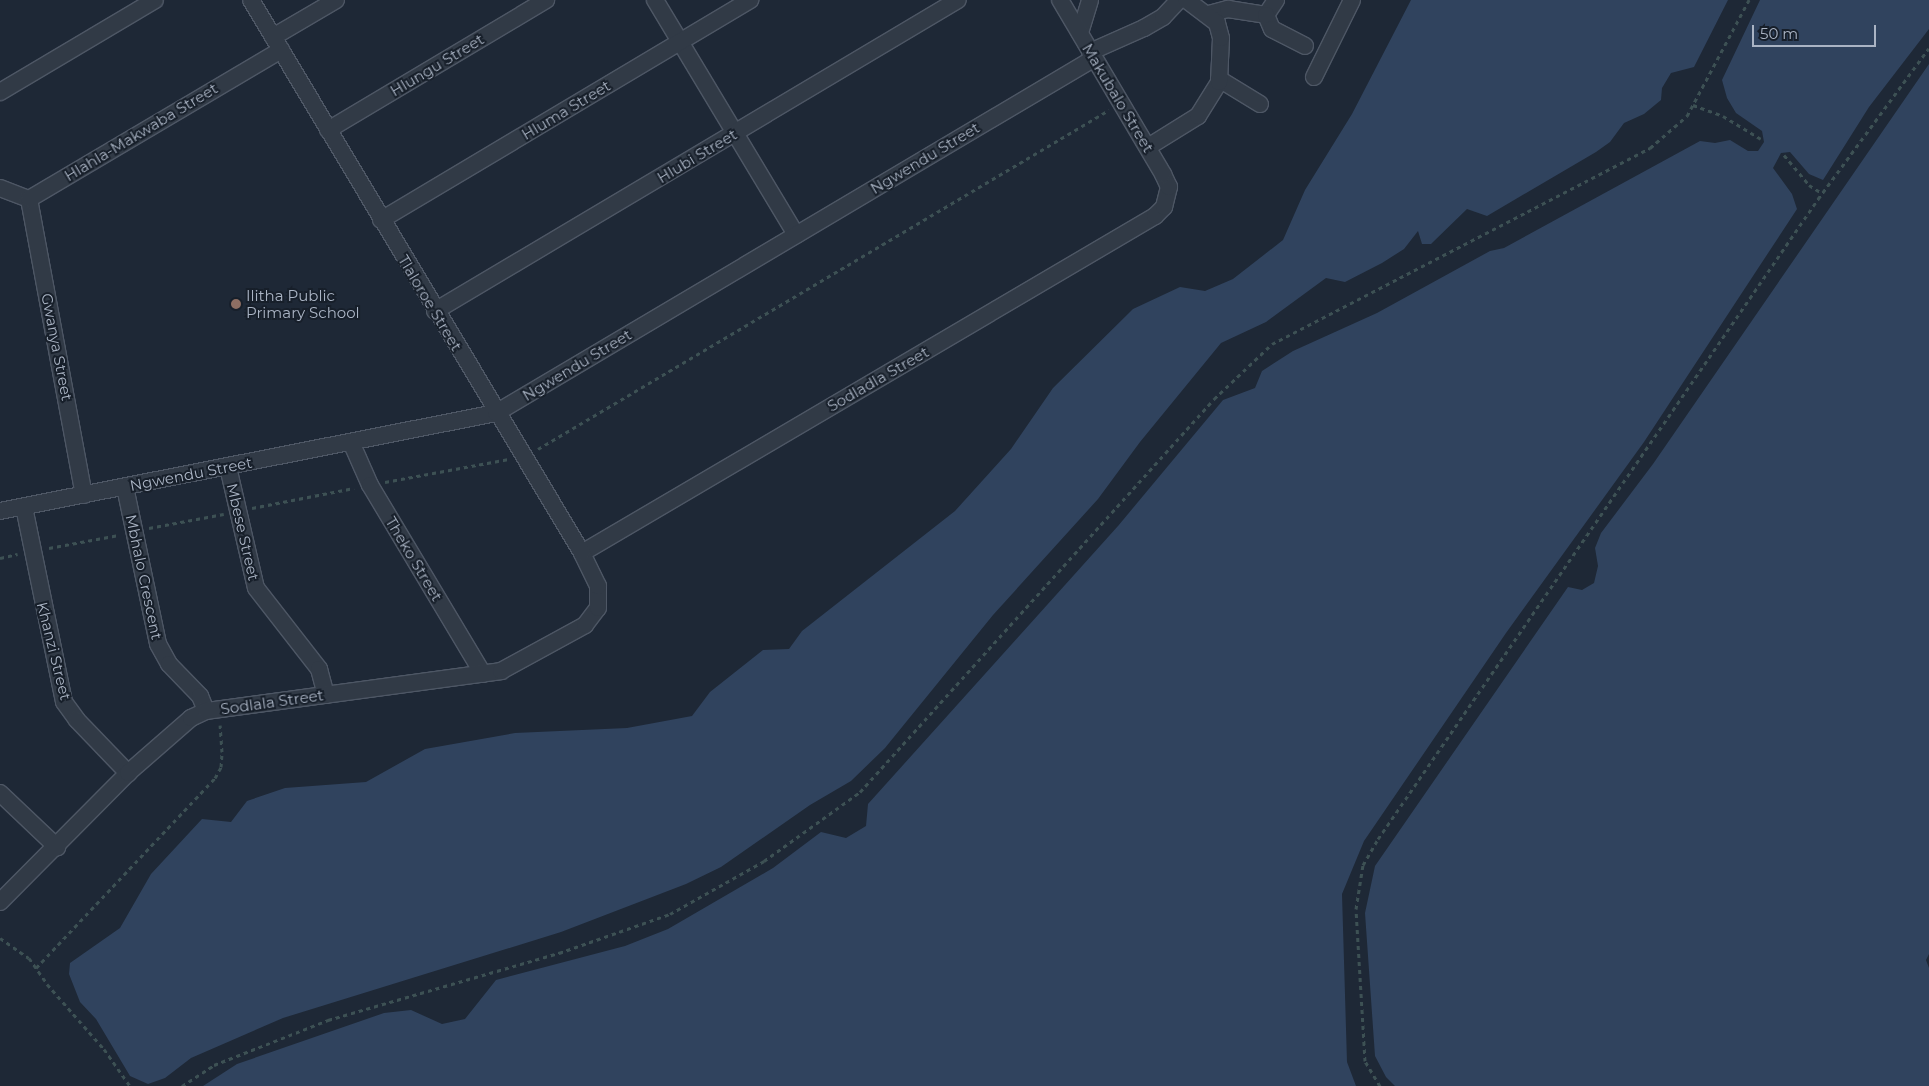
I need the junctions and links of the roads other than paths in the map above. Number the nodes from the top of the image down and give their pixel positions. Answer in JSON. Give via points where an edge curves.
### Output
{"nodes":[{"id":1,"x":156,"y":0,"type":"edge"},
{"id":2,"x":251,"y":0,"type":"edge"},
{"id":3,"x":336,"y":0,"type":"edge"},
{"id":4,"x":546,"y":0,"type":"edge"},
{"id":5,"x":655,"y":0,"type":"edge"},
{"id":6,"x":750,"y":0,"type":"edge"},
{"id":7,"x":958,"y":0,"type":"edge"},
{"id":8,"x":1060,"y":0,"type":"edge"},
{"id":9,"x":1090,"y":0,"type":"edge"},
{"id":10,"x":1179,"y":0,"type":"edge"},
{"id":11,"x":1187,"y":0,"type":"edge"},
{"id":12,"x":1276,"y":0,"type":"edge"},
{"id":13,"x":1352,"y":0,"type":"edge"},
{"id":14,"x":1209,"y":14,"type":"junction"},
{"id":15,"x":1266,"y":15,"type":"junction"},
{"id":16,"x":1080,"y":33,"type":"junction"},
{"id":17,"x":680,"y":41,"type":"junction"},
{"id":18,"x":277,"y":43,"type":"junction"},
{"id":19,"x":1305,"y":46,"type":"dead end"},
{"id":20,"x":1091,"y":55,"type":"junction"},
{"id":21,"x":1314,"y":77,"type":"dead end"},
{"id":22,"x":1219,"y":79,"type":"junction"},
{"id":23,"x":0,"y":92,"type":"edge"},
{"id":24,"x":1260,"y":104,"type":"dead end"},
{"id":25,"x":328,"y":130,"type":"junction"},
{"id":26,"x":734,"y":134,"type":"junction"},
{"id":27,"x":1148,"y":147,"type":"junction"},
{"id":28,"x":0,"y":188,"type":"edge"},
{"id":29,"x":1168,"y":198,"type":"joint"},
{"id":30,"x":29,"y":199,"type":"junction"},
{"id":31,"x":381,"y":220,"type":"junction"},
{"id":32,"x":796,"y":235,"type":"junction"},
{"id":33,"x":435,"y":311,"type":"junction"},
{"id":34,"x":496,"y":413,"type":"junction"},
{"id":35,"x":351,"y":442,"type":"junction"},
{"id":36,"x":228,"y":466,"type":"junction"},
{"id":37,"x":125,"y":487,"type":"junction"},
{"id":38,"x":84,"y":495,"type":"junction"},
{"id":39,"x":24,"y":507,"type":"junction"},
{"id":40,"x":0,"y":512,"type":"edge"},
{"id":41,"x":582,"y":553,"type":"junction"},
{"id":42,"x":598,"y":608,"type":"joint"},
{"id":43,"x":483,"y":674,"type":"junction"},
{"id":44,"x":326,"y":695,"type":"junction"},
{"id":45,"x":206,"y":711,"type":"junction"},
{"id":46,"x":128,"y":773,"type":"junction"},
{"id":47,"x":0,"y":793,"type":"edge"},
{"id":48,"x":57,"y":847,"type":"junction"},
{"id":49,"x":0,"y":902,"type":"edge"}],
"edges":[{"from":1,"to":23,"type":"street"},
{"from":2,"to":18,"type":"street","name":"Tlaloroe Street"},
{"from":3,"to":18,"type":"street","name":"Hlahla-Makwaba Street"},
{"from":4,"to":25,"type":"street","name":"Hlungu Street"},
{"from":5,"to":17,"type":"street"},
{"from":6,"to":17,"type":"street","name":"Hluma Street"},
{"from":7,"to":26,"type":"street","name":"Hlubi Street"},
{"from":8,"to":16,"type":"street","name":"Makubalo Street"},
{"from":9,"to":16,"type":"street"},
{"from":10,"to":20,"type":"street","name":"Ngwendu Street","via":[[1162,17]]},
{"from":11,"to":14,"type":"street"},
{"from":12,"to":15,"type":"street"},
{"from":13,"to":21,"type":"street"},
{"from":14,"to":15,"type":"street","via":[[1228,9]]},
{"from":14,"to":22,"type":"street","via":[[1217,23],[1221,38]]},
{"from":15,"to":19,"type":"street","via":[[1272,28]]},
{"from":16,"to":20,"type":"street","name":"Makubalo Street"},
{"from":17,"to":26,"type":"street"},
{"from":17,"to":31,"type":"street","name":"Hluma Street"},
{"from":18,"to":25,"type":"street","name":"Tlaloroe Street"},
{"from":18,"to":30,"type":"street","name":"Hlahla-Makwaba Street"},
{"from":20,"to":27,"type":"street","name":"Makubalo Street"},
{"from":20,"to":32,"type":"street","name":"Ngwendu Street"},
{"from":22,"to":24,"type":"street"},
{"from":22,"to":27,"type":"street","via":[[1210,101],[1198,116]]},
{"from":25,"to":31,"type":"street","name":"Tlaloroe Street"},
{"from":26,"to":32,"type":"street"},
{"from":26,"to":33,"type":"street","name":"Hlubi Street"},
{"from":27,"to":29,"type":"street","name":"Makubalo Street","via":[[1169,187]]},
{"from":28,"to":30,"type":"street"},
{"from":29,"to":41,"type":"street","name":"Sodladla Street","via":[[1154,216]]},
{"from":30,"to":38,"type":"street","name":"Gwanya Street"},
{"from":31,"to":33,"type":"street","name":"Tlaloroe Street"},
{"from":32,"to":34,"type":"street","name":"Ngwendu Street"},
{"from":33,"to":34,"type":"street","name":"Tlaloroe Street"},
{"from":34,"to":35,"type":"street","name":"Ngwendu Street"},
{"from":34,"to":41,"type":"street","name":"Tlaloroe Street"},
{"from":35,"to":36,"type":"street","name":"Ngwendu Street"},
{"from":35,"to":43,"type":"street","name":"Theko Street","via":[[370,485]]},
{"from":36,"to":37,"type":"street","name":"Ngwendu Street"},
{"from":36,"to":44,"type":"street","name":"Mbese Street","via":[[256,588],[319,668]]},
{"from":37,"to":38,"type":"street","name":"Ngwendu Street"},
{"from":37,"to":45,"type":"street","name":"Mbhalo Crescent","via":[[158,644],[169,664],[200,696]]},
{"from":38,"to":39,"type":"street","name":"Ngwendu Street"},
{"from":39,"to":40,"type":"street","name":"Ngwendu Street"},
{"from":39,"to":46,"type":"street","name":"Khanzi Street","via":[[64,702]]},
{"from":41,"to":42,"type":"street","name":"Tlaloroe Street","via":[[598,586]]},
{"from":42,"to":43,"type":"street","name":"Sodlala Street","via":[[593,618],[568,635],[513,666]]},
{"from":43,"to":44,"type":"street","name":"Sodlala Street"},
{"from":44,"to":45,"type":"street","name":"Sodlala Street"},
{"from":45,"to":46,"type":"street","name":"Sodlala Street","via":[[182,724]]},
{"from":46,"to":48,"type":"street","name":"Sodlala Street"},
{"from":47,"to":48,"type":"street"},
{"from":48,"to":49,"type":"street","name":"Sodlala Street"}]}
